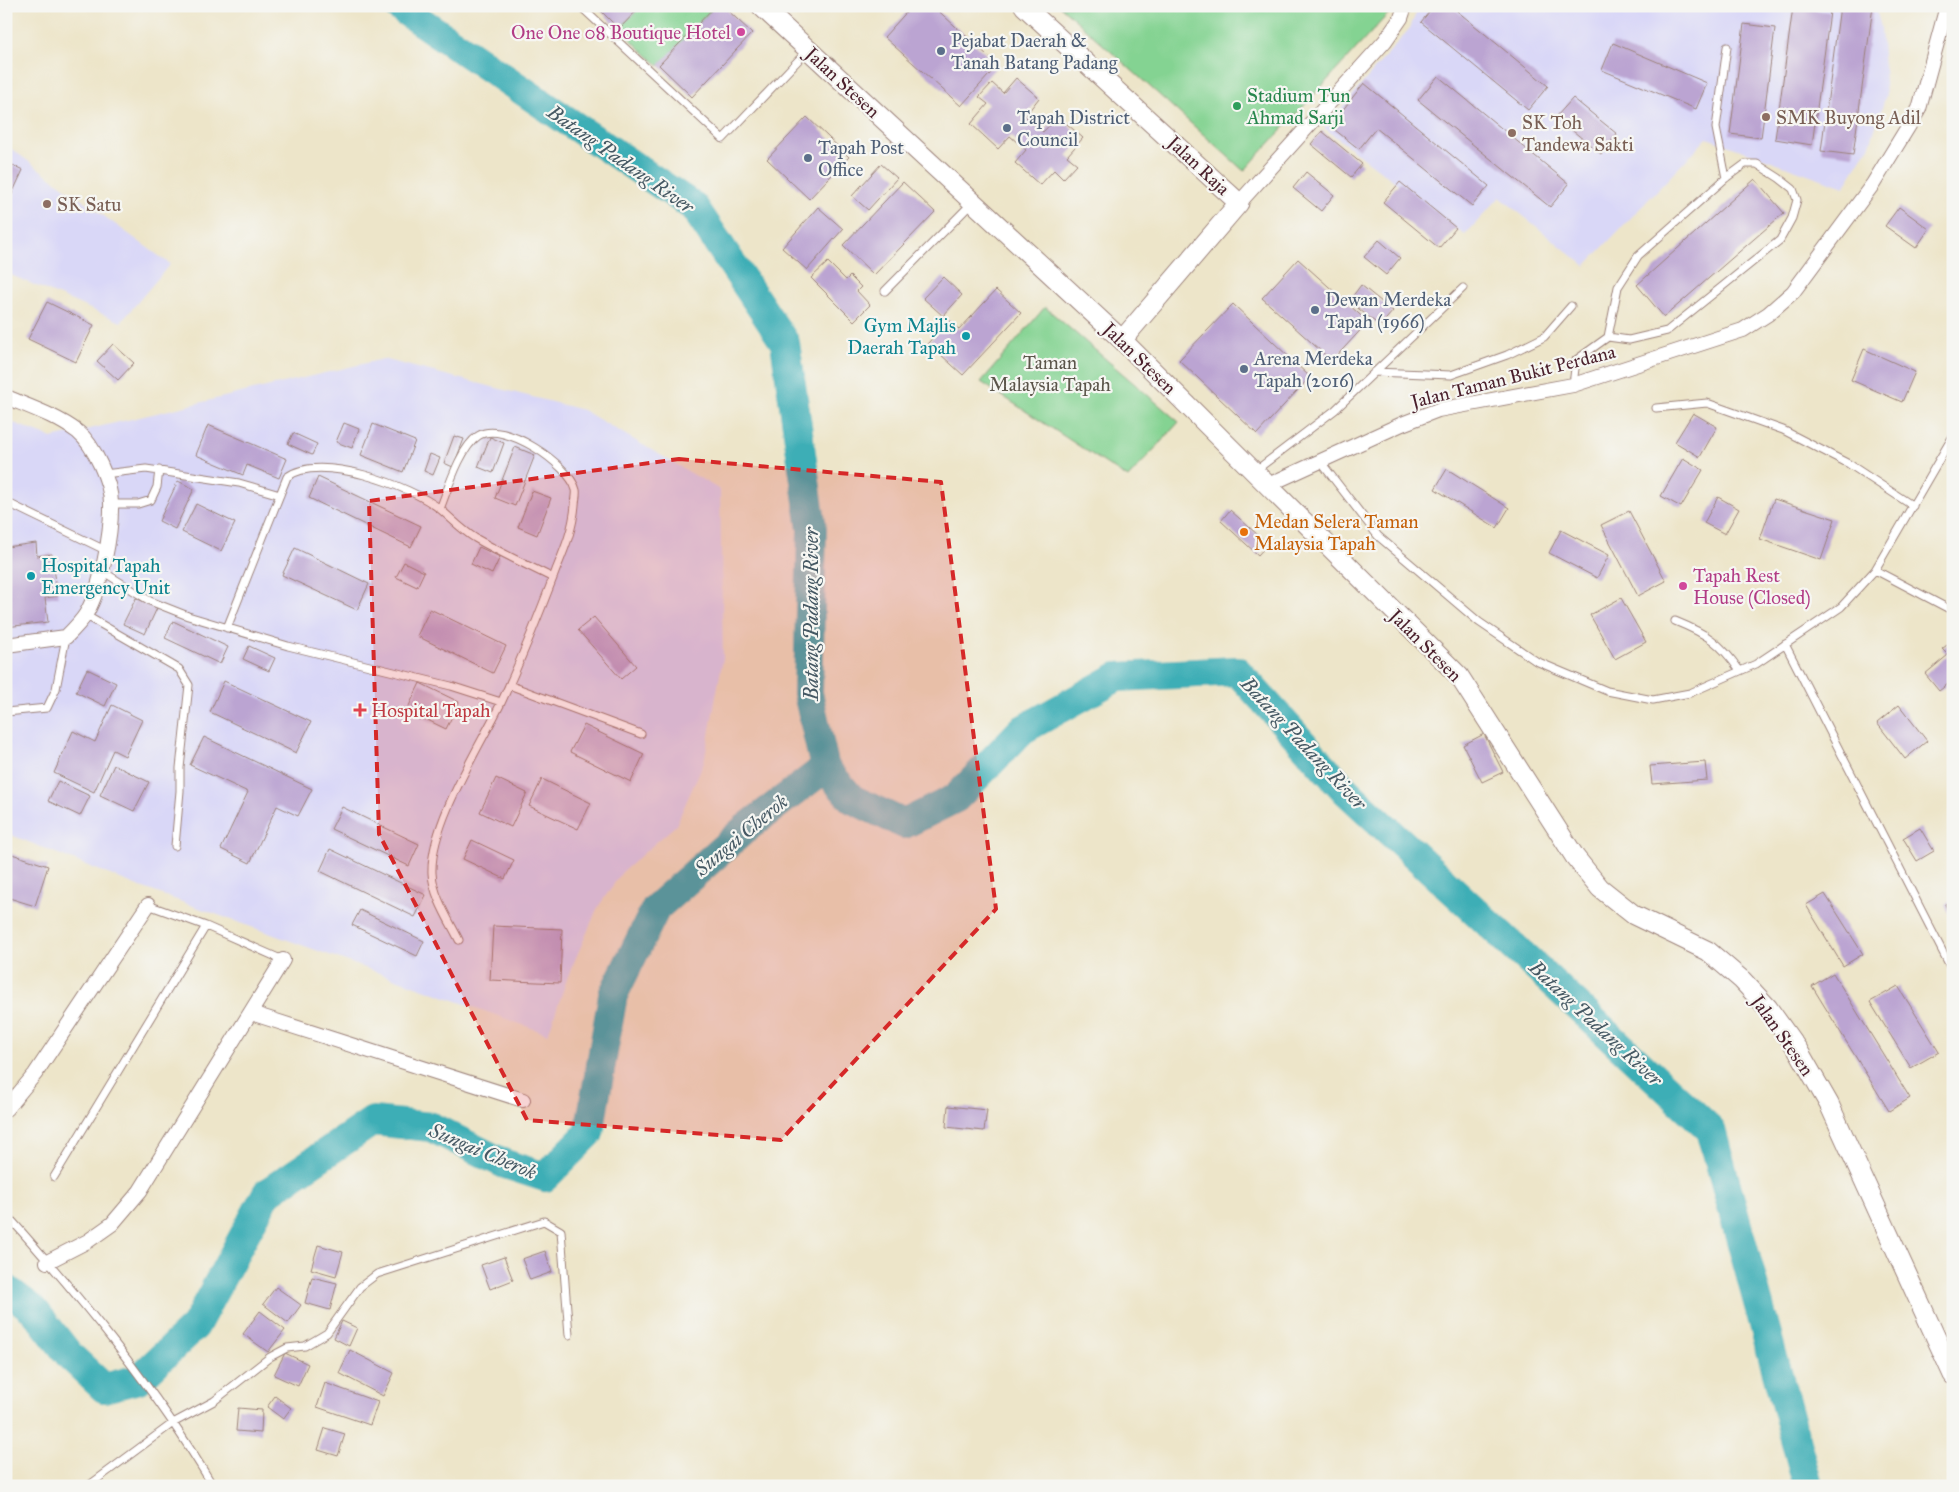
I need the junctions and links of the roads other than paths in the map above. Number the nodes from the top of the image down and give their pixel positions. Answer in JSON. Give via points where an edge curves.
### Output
{"nodes":[{"id":1,"x":580,"y":6,"type":"edge"},
{"id":2,"x":761,"y":6,"type":"edge"},
{"id":3,"x":1024,"y":6,"type":"edge"},
{"id":4,"x":1405,"y":6,"type":"edge"},
{"id":5,"x":1946,"y":6,"type":"edge"},
{"id":6,"x":1727,"y":47,"type":"dead end"},
{"id":7,"x":808,"y":49,"type":"junction"},
{"id":8,"x":1726,"y":178,"type":"junction"},
{"id":9,"x":973,"y":202,"type":"junction"},
{"id":10,"x":1239,"y":203,"type":"junction"},
{"id":11,"x":1463,"y":288,"type":"dead end"},
{"id":12,"x":885,"y":291,"type":"dead end"},
{"id":13,"x":1571,"y":306,"type":"dead end"},
{"id":14,"x":1608,"y":338,"type":"junction"},
{"id":15,"x":1122,"y":340,"type":"junction"},
{"id":16,"x":1374,"y":372,"type":"junction"},
{"id":17,"x":1573,"y":385,"type":"junction"},
{"id":18,"x":6,"y":396,"type":"edge"},
{"id":19,"x":1656,"y":408,"type":"dead end"},
{"id":20,"x":1953,"y":436,"type":"edge"},
{"id":21,"x":1320,"y":461,"type":"junction"},
{"id":22,"x":159,"y":470,"type":"junction"},
{"id":23,"x":104,"y":474,"type":"junction"},
{"id":24,"x":1261,"y":478,"type":"junction"},
{"id":25,"x":280,"y":495,"type":"junction"},
{"id":26,"x":6,"y":502,"type":"edge"},
{"id":27,"x":112,"y":504,"type":"junction"},
{"id":28,"x":1913,"y":506,"type":"junction"},
{"id":29,"x":440,"y":509,"type":"junction"},
{"id":30,"x":105,"y":550,"type":"junction"},
{"id":31,"x":1875,"y":570,"type":"junction"},
{"id":32,"x":102,"y":571,"type":"junction"},
{"id":33,"x":553,"y":578,"type":"junction"},
{"id":34,"x":1953,"y":611,"type":"edge"},
{"id":35,"x":85,"y":615,"type":"junction"},
{"id":36,"x":1675,"y":621,"type":"dead end"},
{"id":37,"x":227,"y":628,"type":"junction"},
{"id":38,"x":66,"y":637,"type":"junction"},
{"id":39,"x":1785,"y":644,"type":"junction"},
{"id":40,"x":6,"y":645,"type":"edge"},
{"id":41,"x":1740,"y":671,"type":"junction"},
{"id":42,"x":509,"y":685,"type":"junction"},
{"id":43,"x":501,"y":702,"type":"junction"},
{"id":44,"x":6,"y":712,"type":"edge"},
{"id":45,"x":642,"y":734,"type":"dead end"},
{"id":46,"x":174,"y":846,"type":"dead end"},
{"id":47,"x":148,"y":905,"type":"joint"},
{"id":48,"x":206,"y":926,"type":"junction"},
{"id":49,"x":459,"y":940,"type":"dead end"},
{"id":50,"x":283,"y":960,"type":"joint"},
{"id":51,"x":1953,"y":972,"type":"edge"},
{"id":52,"x":251,"y":1013,"type":"junction"},
{"id":53,"x":523,"y":1100,"type":"dead end"},
{"id":54,"x":6,"y":1109,"type":"edge"},
{"id":55,"x":54,"y":1177,"type":"dead end"},
{"id":56,"x":6,"y":1214,"type":"edge"},
{"id":57,"x":47,"y":1262,"type":"junction"},
{"id":58,"x":569,"y":1335,"type":"dead end"},
{"id":59,"x":1953,"y":1375,"type":"edge"},
{"id":60,"x":173,"y":1423,"type":"junction"},
{"id":61,"x":88,"y":1486,"type":"edge"},
{"id":62,"x":213,"y":1486,"type":"edge"}],
"edges":[{"from":1,"to":7,"type":"lane","via":[[723,138]]},
{"from":2,"to":7,"type":"main road","name":"Jalan Stesen"},
{"from":3,"to":10,"type":"main road","name":"Jalan Raja"},
{"from":4,"to":10,"type":"street","via":[[1385,41]]},
{"from":5,"to":17,"type":"street","name":"Jalan Taman Bukit Perdana","via":[[1919,109],[1873,184],[1793,292],[1768,314],[1742,330]]},
{"from":6,"to":8,"type":"lane","via":[[1716,128]]},
{"from":7,"to":9,"type":"main road","name":"Jalan Stesen"},
{"from":8,"to":14,"type":"lane","via":[[1638,256],[1618,287]]},
{"from":8,"to":14,"type":"lane","via":[[1745,164],[1757,164],[1793,189],[1798,200],[1780,240],[1667,332],[1629,340]]},
{"from":9,"to":12,"type":"lane"},
{"from":9,"to":15,"type":"main road","name":"Jalan Stesen"},
{"from":10,"to":15,"type":"main road","name":"Jalan Raja"},
{"from":11,"to":16,"type":"lane"},
{"from":13,"to":16,"type":"lane","via":[[1544,337],[1507,355],[1451,375]]},
{"from":14,"to":17,"type":"lane","via":[[1576,360]]},
{"from":15,"to":24,"type":"main road","name":"Jalan Stesen"},
{"from":16,"to":24,"type":"lane"},
{"from":17,"to":21,"type":"street","name":"Jalan Taman Bukit Perdana","via":[[1438,410]]},
{"from":18,"to":23,"type":"street","via":[[51,416],[79,433],[95,454]]},
{"from":19,"to":28,"type":"lane","via":[[1707,403],[1783,430],[1849,464]]},
{"from":20,"to":28,"type":"lane"},
{"from":21,"to":24,"type":"street","name":"Jalan Taman Bukit Perdana"},
{"from":21,"to":41,"type":"lane","via":[[1378,536],[1479,622],[1536,661],[1607,692],[1653,700],[1690,693]]},
{"from":22,"to":23,"type":"lane"},
{"from":22,"to":25,"type":"lane","via":[[239,483]]},
{"from":22,"to":27,"type":"lane","via":[[151,500],[138,504]]},
{"from":23,"to":27,"type":"street"},
{"from":24,"to":59,"type":"main road","name":"Jalan Stesen","via":[[1459,676],[1576,857],[1600,888],[1634,916],[1708,951],[1768,1008],[1798,1050],[1828,1104]]},
{"from":25,"to":29,"type":"lane","via":[[287,477],[295,470],[340,469],[414,494]]},
{"from":25,"to":37,"type":"lane"},
{"from":26,"to":30,"type":"lane"},
{"from":27,"to":30,"type":"street"},
{"from":28,"to":31,"type":"lane"},
{"from":29,"to":33,"type":"lane","via":[[474,537]]},
{"from":29,"to":33,"type":"lane","via":[[462,456],[478,435],[494,432],[512,436],[542,453],[563,468],[576,491],[572,529]]},
{"from":30,"to":32,"type":"street"},
{"from":31,"to":34,"type":"lane"},
{"from":31,"to":39,"type":"lane","via":[[1841,607]]},
{"from":32,"to":35,"type":"street","via":[[99,587]]},
{"from":32,"to":37,"type":"lane","via":[[150,601]]},
{"from":33,"to":42,"type":"lane"},
{"from":35,"to":38,"type":"street"},
{"from":35,"to":46,"type":"lane","via":[[179,670],[189,685]]},
{"from":36,"to":41,"type":"lane","via":[[1704,633],[1726,652]]},
{"from":37,"to":43,"type":"lane"},
{"from":38,"to":40,"type":"street"},
{"from":38,"to":44,"type":"lane","via":[[56,689],[46,708]]},
{"from":39,"to":41,"type":"lane"},
{"from":39,"to":51,"type":"lane"},
{"from":42,"to":43,"type":"lane"},
{"from":42,"to":45,"type":"lane"},
{"from":43,"to":49,"type":"lane","via":[[446,815],[432,858],[436,892]]},
{"from":47,"to":48,"type":"lane"},
{"from":47,"to":54,"type":"street","via":[[35,1074]]},
{"from":48,"to":50,"type":"lane"},
{"from":48,"to":55,"type":"lane"},
{"from":50,"to":52,"type":"street"},
{"from":52,"to":53,"type":"street"},
{"from":52,"to":57,"type":"street","via":[[140,1191],[112,1224],[88,1241]]},
{"from":56,"to":57,"type":"lane"},
{"from":57,"to":60,"type":"lane","via":[[114,1341]]},
{"from":58,"to":60,"type":"lane","via":[[561,1231],[544,1221],[377,1274],[360,1287],[327,1333],[305,1346],[287,1348],[270,1357],[214,1401]]},
{"from":60,"to":61,"type":"lane"},
{"from":60,"to":62,"type":"lane"}]}
